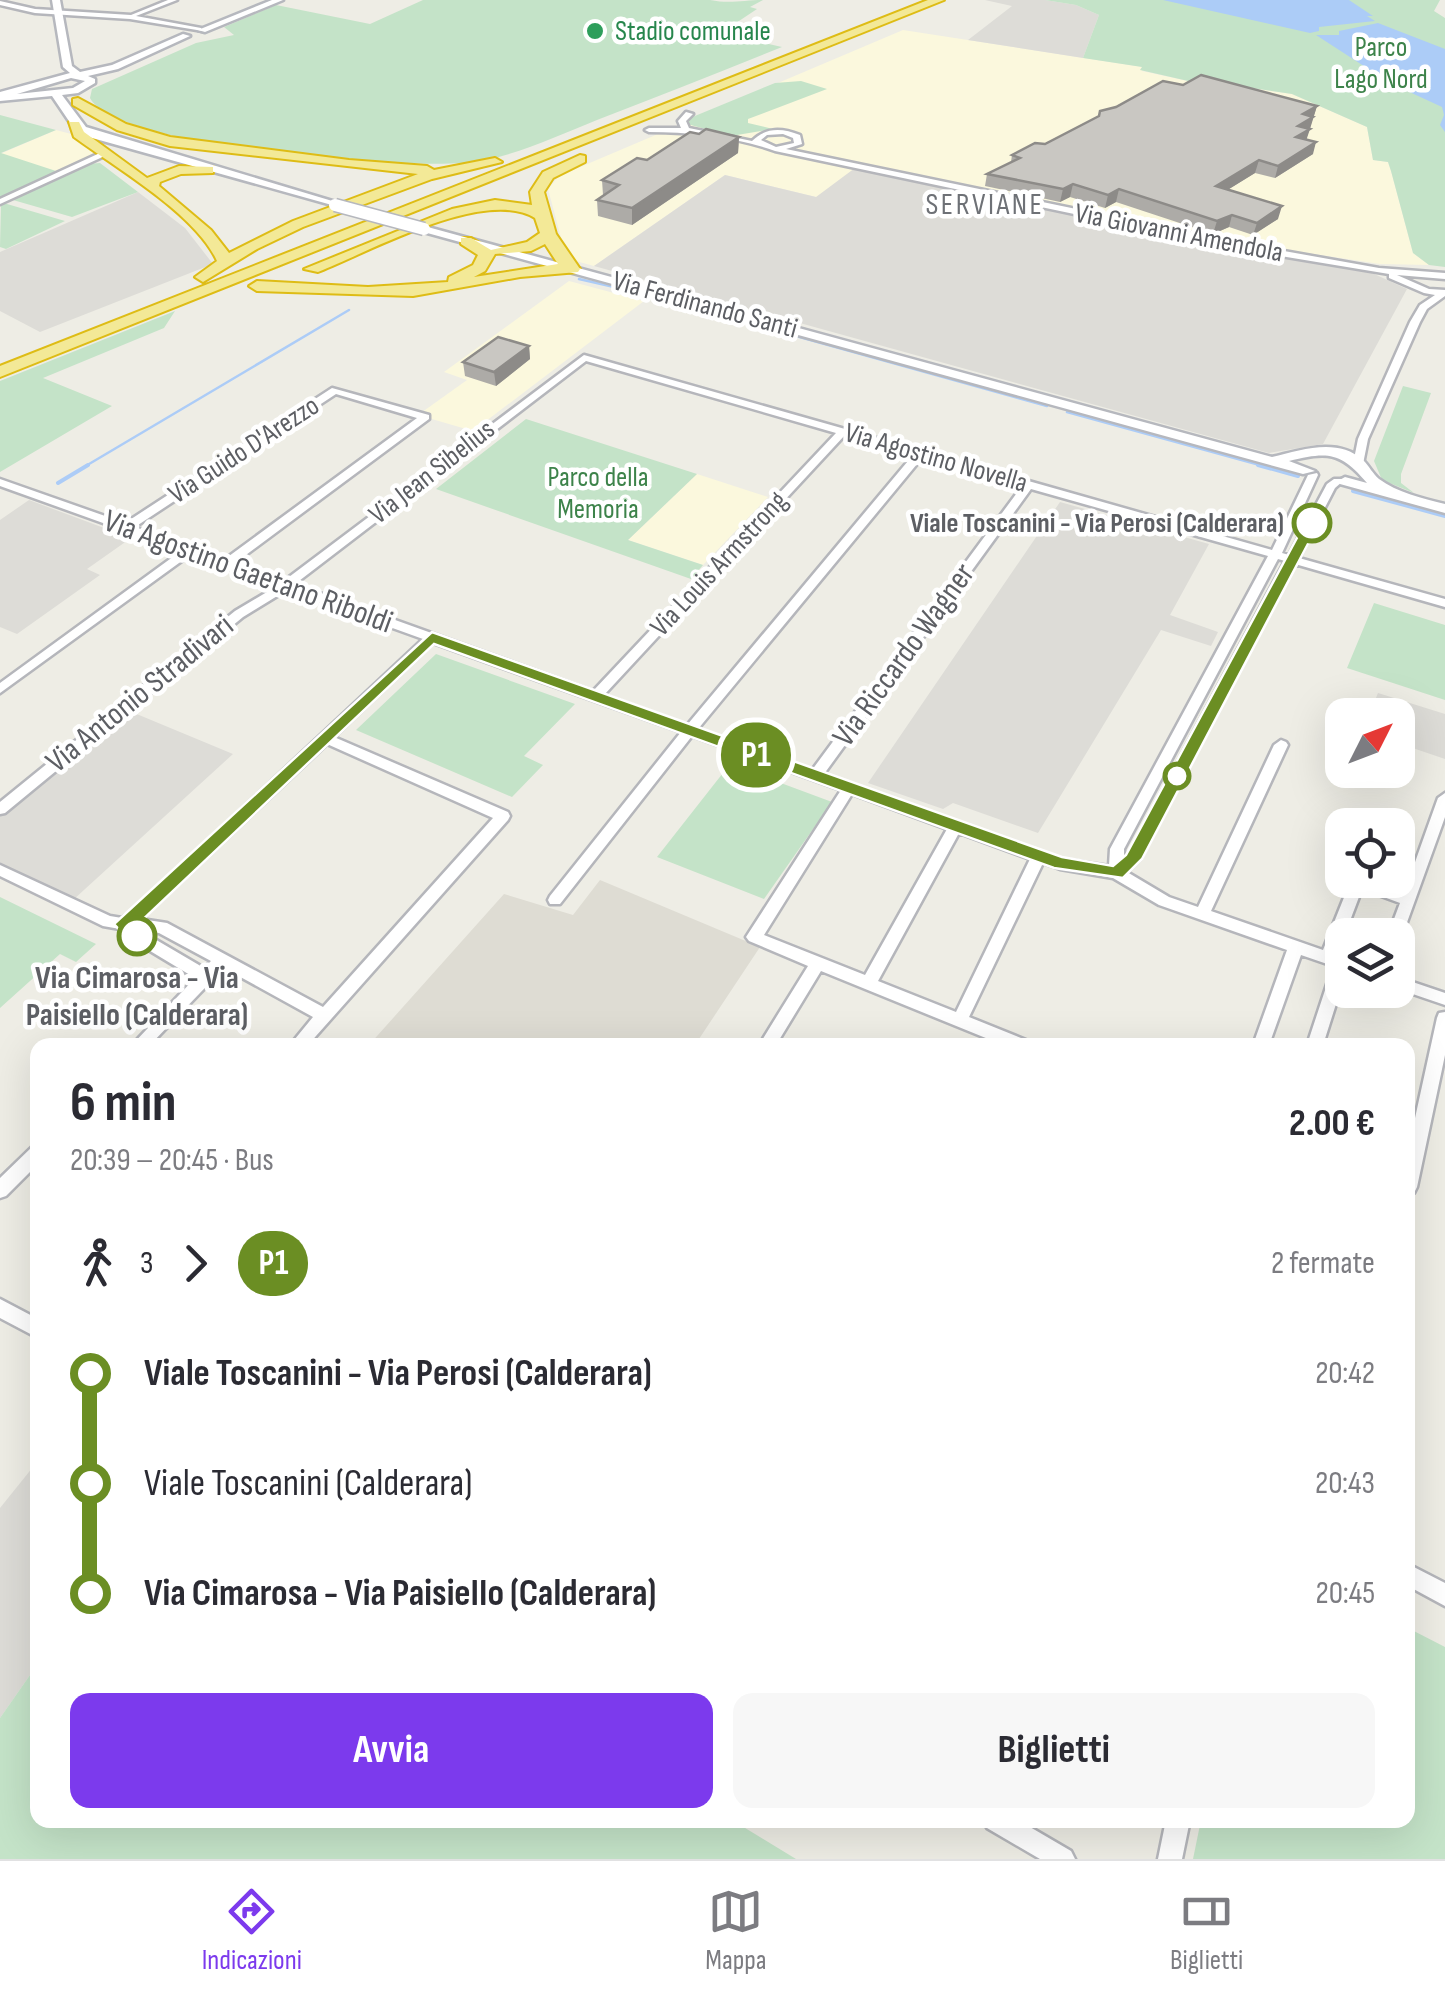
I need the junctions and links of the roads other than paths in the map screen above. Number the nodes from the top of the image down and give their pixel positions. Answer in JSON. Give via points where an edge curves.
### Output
{"nodes":[{"id":1,"x":46,"y":0,"type":"edge"},
{"id":2,"x":56,"y":0,"type":"edge"},
{"id":3,"x":174,"y":0,"type":"edge"},
{"id":4,"x":279,"y":0,"type":"edge"},
{"id":5,"x":922,"y":0,"type":"edge"},
{"id":6,"x":938,"y":0,"type":"edge"},
{"id":7,"x":955,"y":0,"type":"edge"},
{"id":8,"x":0,"y":3,"type":"edge"},
{"id":9,"x":52,"y":13,"type":"junction"},
{"id":10,"x":130,"y":17,"type":"junction"},
{"id":11,"x":200,"y":31,"type":"junction"},
{"id":12,"x":53,"y":51,"type":"dead end"},
{"id":13,"x":78,"y":75,"type":"junction"},
{"id":14,"x":50,"y":83,"type":"junction"},
{"id":15,"x":84,"y":91,"type":"junction"},
{"id":16,"x":0,"y":97,"type":"edge"},
{"id":17,"x":689,"y":114,"type":"junction"},
{"id":18,"x":74,"y":125,"type":"junction"},
{"id":19,"x":649,"y":130,"type":"junction"},
{"id":20,"x":686,"y":130,"type":"junction"},
{"id":21,"x":759,"y":141,"type":"junction"},
{"id":22,"x":795,"y":146,"type":"junction"},
{"id":23,"x":604,"y":149,"type":"junction"},
{"id":24,"x":776,"y":149,"type":"junction"},
{"id":25,"x":146,"y":150,"type":"junction"},
{"id":26,"x":535,"y":152,"type":"junction"},
{"id":27,"x":105,"y":154,"type":"junction"},
{"id":28,"x":804,"y":155,"type":"junction"},
{"id":29,"x":283,"y":157,"type":"junction"},
{"id":30,"x":371,"y":167,"type":"junction"},
{"id":31,"x":208,"y":170,"type":"junction"},
{"id":32,"x":443,"y":171,"type":"junction"},
{"id":33,"x":239,"y":178,"type":"junction"},
{"id":34,"x":151,"y":188,"type":"junction"},
{"id":35,"x":0,"y":202,"type":"edge"},
{"id":36,"x":353,"y":203,"type":"junction"},
{"id":37,"x":446,"y":216,"type":"junction"},
{"id":38,"x":542,"y":216,"type":"junction"},
{"id":39,"x":298,"y":224,"type":"junction"},
{"id":40,"x":200,"y":225,"type":"junction"},
{"id":41,"x":548,"y":234,"type":"junction"},
{"id":42,"x":466,"y":240,"type":"junction"},
{"id":43,"x":383,"y":242,"type":"junction"},
{"id":44,"x":499,"y":250,"type":"junction"},
{"id":45,"x":220,"y":268,"type":"junction"},
{"id":46,"x":572,"y":269,"type":"junction"},
{"id":47,"x":1445,"y":276,"type":"edge"},
{"id":48,"x":1415,"y":282,"type":"junction"},
{"id":49,"x":257,"y":286,"type":"junction"},
{"id":50,"x":1444,"y":293,"type":"edge"},
{"id":51,"x":142,"y":306,"type":"junction"},
{"id":52,"x":1423,"y":308,"type":"junction"},
{"id":53,"x":82,"y":340,"type":"junction"},
{"id":54,"x":579,"y":360,"type":"joint"},
{"id":55,"x":0,"y":362,"type":"edge"},
{"id":56,"x":0,"y":372,"type":"edge"},
{"id":57,"x":1372,"y":424,"type":"junction"},
{"id":58,"x":842,"y":432,"type":"junction"},
{"id":59,"x":1326,"y":450,"type":"junction"},
{"id":60,"x":919,"y":454,"type":"junction"},
{"id":61,"x":1308,"y":467,"type":"junction"},
{"id":62,"x":1360,"y":468,"type":"junction"},
{"id":63,"x":1342,"y":481,"type":"junction"},
{"id":64,"x":0,"y":482,"type":"edge"},
{"id":65,"x":1028,"y":485,"type":"junction"},
{"id":66,"x":1412,"y":499,"type":"junction"},
{"id":67,"x":1445,"y":509,"type":"edge"},
{"id":68,"x":125,"y":528,"type":"junction"},
{"id":69,"x":188,"y":551,"type":"junction"},
{"id":70,"x":1274,"y":556,"type":"junction"},
{"id":71,"x":1292,"y":560,"type":"junction"},
{"id":72,"x":226,"y":564,"type":"junction"},
{"id":73,"x":285,"y":586,"type":"junction"},
{"id":74,"x":1445,"y":603,"type":"edge"},
{"id":75,"x":432,"y":638,"type":"junction"},
{"id":76,"x":0,"y":689,"type":"edge"},
{"id":77,"x":596,"y":696,"type":"junction"},
{"id":78,"x":689,"y":731,"type":"junction"},
{"id":79,"x":324,"y":738,"type":"junction"},
{"id":80,"x":1280,"y":746,"type":"dead end"},
{"id":81,"x":814,"y":776,"type":"junction"},
{"id":82,"x":849,"y":788,"type":"junction"},
{"id":83,"x":1445,"y":798,"type":"edge"},
{"id":84,"x":0,"y":809,"type":"edge"},
{"id":85,"x":956,"y":826,"type":"junction"},
{"id":86,"x":1040,"y":856,"type":"junction"},
{"id":87,"x":0,"y":870,"type":"edge"},
{"id":88,"x":1116,"y":873,"type":"junction"},
{"id":89,"x":554,"y":900,"type":"dead end"},
{"id":90,"x":1408,"y":900,"type":"junction"},
{"id":91,"x":1202,"y":914,"type":"junction"},
{"id":92,"x":1347,"y":918,"type":"edge"},
{"id":93,"x":1402,"y":918,"type":"edge"},
{"id":94,"x":124,"y":924,"type":"junction"},
{"id":95,"x":1296,"y":946,"type":"junction"},
{"id":96,"x":1325,"y":957,"type":"edge"},
{"id":97,"x":224,"y":959,"type":"junction"},
{"id":98,"x":818,"y":963,"type":"junction"},
{"id":99,"x":206,"y":977,"type":"junction"},
{"id":100,"x":868,"y":984,"type":"junction"},
{"id":101,"x":1415,"y":989,"type":"edge"},
{"id":102,"x":1445,"y":999,"type":"edge"},
{"id":103,"x":1325,"y":1003,"type":"edge"},
{"id":104,"x":324,"y":1015,"type":"junction"},
{"id":105,"x":1445,"y":1018,"type":"edge"},
{"id":106,"x":960,"y":1020,"type":"junction"},
{"id":107,"x":147,"y":1038,"type":"edge"},
{"id":108,"x":304,"y":1038,"type":"edge"},
{"id":109,"x":771,"y":1038,"type":"edge"},
{"id":110,"x":1003,"y":1038,"type":"edge"},
{"id":111,"x":1263,"y":1038,"type":"edge"},
{"id":112,"x":1317,"y":1038,"type":"edge"},
{"id":113,"x":1415,"y":1155,"type":"edge"},
{"id":114,"x":30,"y":1160,"type":"edge"},
{"id":115,"x":0,"y":1190,"type":"edge"},
{"id":116,"x":0,"y":1308,"type":"edge"},
{"id":117,"x":30,"y":1325,"type":"edge"},
{"id":118,"x":1415,"y":1579,"type":"edge"},
{"id":119,"x":1445,"y":1594,"type":"edge"},
{"id":120,"x":1009,"y":1828,"type":"edge"},
{"id":121,"x":1176,"y":1828,"type":"edge"},
{"id":122,"x":1062,"y":1859,"type":"edge"},
{"id":123,"x":1170,"y":1859,"type":"edge"}],
"edges":[{"from":1,"to":9,"type":"main road"},
{"from":2,"to":9,"type":"main road"},
{"from":3,"to":10,"type":"street"},
{"from":4,"to":11,"type":"main road"},
{"from":5,"to":26,"type":"highway"},
{"from":6,"to":53,"type":"highway"},
{"from":7,"to":17,"type":"highway"},
{"from":8,"to":9,"type":"street"},
{"from":9,"to":10,"type":"street"},
{"from":9,"to":12,"type":"main road"},
{"from":9,"to":13,"type":"main road","via":[[68,67]]},
{"from":10,"to":11,"type":"street"},
{"from":11,"to":13,"type":"main road","via":[[116,68]]},
{"from":11,"to":15,"type":"main road"},
{"from":13,"to":14,"type":"main road"},
{"from":13,"to":15,"type":"main road","via":[[89,78]]},
{"from":14,"to":15,"type":"main road"},
{"from":14,"to":16,"type":"main road"},
{"from":14,"to":18,"type":"main road"},
{"from":15,"to":25,"type":"main road","via":[[81,115],[92,126]]},
{"from":15,"to":29,"type":"highway","via":[[108,121],[149,136]]},
{"from":17,"to":19,"type":"highway"},
{"from":17,"to":20,"type":"street","via":[[682,121]]},
{"from":18,"to":25,"type":"main road"},
{"from":18,"to":27,"type":"highway"},
{"from":19,"to":20,"type":"street"},
{"from":19,"to":23,"type":"highway"},
{"from":20,"to":21,"type":"street"},
{"from":21,"to":22,"type":"street","via":[[787,133],[799,139]]},
{"from":21,"to":24,"type":"street","name":"Via Giovanni Amendola"},
{"from":22,"to":24,"type":"street"},
{"from":22,"to":28,"type":"street"},
{"from":23,"to":37,"type":"highway"},
{"from":23,"to":38,"type":"highway","via":[[540,183]]},
{"from":24,"to":28,"type":"street","name":"Via Giovanni Amendola"},
{"from":25,"to":31,"type":"main road","name":"Via Ferdinando Santi"},
{"from":26,"to":32,"type":"highway"},
{"from":26,"to":51,"type":"highway"},
{"from":27,"to":34,"type":"highway"},
{"from":27,"to":35,"type":"street"},
{"from":28,"to":48,"type":"street","name":"Via Giovanni Amendola"},
{"from":29,"to":30,"type":"highway"},
{"from":29,"to":33,"type":"highway","via":[[253,162]]},
{"from":30,"to":32,"type":"highway"},
{"from":30,"to":36,"type":"highway","via":[[384,182]]},
{"from":31,"to":33,"type":"main road","name":"Via Ferdinando Santi"},
{"from":31,"to":34,"type":"highway","via":[[164,174]]},
{"from":32,"to":36,"type":"highway"},
{"from":33,"to":42,"type":"main road","name":"Via Ferdinando Santi","bridge":true},
{"from":34,"to":40,"type":"highway"},
{"from":36,"to":39,"type":"highway"},
{"from":37,"to":38,"type":"highway","via":[[498,204]]},
{"from":37,"to":43,"type":"highway"},
{"from":38,"to":41,"type":"highway"},
{"from":39,"to":40,"type":"highway","via":[[232,235]]},
{"from":39,"to":45,"type":"highway"},
{"from":40,"to":45,"type":"highway","via":[[224,254]]},
{"from":41,"to":44,"type":"highway","via":[[531,246]]},
{"from":41,"to":46,"type":"highway"},
{"from":42,"to":43,"type":"highway","via":[[487,254],[485,261],[454,280],[404,286],[362,273],[364,254]]},
{"from":42,"to":44,"type":"main road","name":"Via Ferdinando Santi"},
{"from":43,"to":49,"type":"highway"},
{"from":44,"to":46,"type":"main road","name":"Via Ferdinando Santi"},
{"from":45,"to":51,"type":"highway"},
{"from":46,"to":49,"type":"highway","via":[[539,268],[411,292]]},
{"from":46,"to":61,"type":"main road","name":"Via Ferdinando Santi"},
{"from":47,"to":48,"type":"street"},
{"from":48,"to":50,"type":"street"},
{"from":48,"to":52,"type":"street"},
{"from":49,"to":53,"type":"highway"},
{"from":50,"to":52,"type":"street"},
{"from":51,"to":55,"type":"highway"},
{"from":52,"to":57,"type":"street"},
{"from":53,"to":56,"type":"highway"},
{"from":54,"to":58,"type":"street","name":"Via Agostino Novella"},
{"from":54,"to":73,"type":"street","name":"Via Jean Sibelius"},
{"from":57,"to":59,"type":"street","via":[[1350,445]]},
{"from":57,"to":62,"type":"street"},
{"from":58,"to":60,"type":"street","name":"Via Agostino Novella"},
{"from":58,"to":77,"type":"street","name":"Via Louis Armstrong"},
{"from":59,"to":61,"type":"main road"},
{"from":59,"to":62,"type":"main road"},
{"from":60,"to":65,"type":"street","name":"Via Agostino Novella"},
{"from":60,"to":78,"type":"street"},
{"from":61,"to":63,"type":"main road","name":"Via Ferdinando Santi"},
{"from":61,"to":70,"type":"street"},
{"from":62,"to":63,"type":"main road","via":[[1355,478]]},
{"from":62,"to":66,"type":"main road","via":[[1382,487]]},
{"from":63,"to":66,"type":"main road"},
{"from":63,"to":71,"type":"street","via":[[1331,486]]},
{"from":64,"to":68,"type":"street","name":"Via Agostino Gaetano Riboldi"},
{"from":65,"to":70,"type":"street","name":"Via Agostino Novella"},
{"from":65,"to":81,"type":"street","name":"Via Riccardo Wagner"},
{"from":66,"to":67,"type":"main road"},
{"from":68,"to":69,"type":"street","name":"Via Agostino Gaetano Riboldi"},
{"from":68,"to":72,"type":"street","name":"Via Guido D'Arezzo","via":[[335,390],[425,417]]},
{"from":69,"to":72,"type":"street","name":"Via Agostino Gaetano Riboldi"},
{"from":69,"to":76,"type":"street"},
{"from":70,"to":71,"type":"street","name":"Via Agostino Novella"},
{"from":70,"to":88,"type":"street","via":[[1117,849]]},
{"from":71,"to":74,"type":"street","name":"Via Agostino Novella"},
{"from":71,"to":88,"type":"street","via":[[1133,859]]},
{"from":72,"to":73,"type":"street","name":"Via Agostino Gaetano Riboldi"},
{"from":73,"to":75,"type":"street","name":"Via Agostino Gaetano Riboldi"},
{"from":73,"to":84,"type":"street","name":"Via Antonio Stradivari","via":[[239,614]]},
{"from":75,"to":77,"type":"street","name":"Via Agostino Gaetano Riboldi"},
{"from":75,"to":79,"type":"street"},
{"from":77,"to":78,"type":"street","name":"Via Agostino Gaetano Riboldi"},
{"from":78,"to":81,"type":"street","name":"Via Agostino Gaetano Riboldi"},
{"from":78,"to":89,"type":"street"},
{"from":79,"to":94,"type":"street"},
{"from":79,"to":104,"type":"street","via":[[503,816]]},
{"from":80,"to":91,"type":"street"},
{"from":81,"to":82,"type":"street","name":"Via Agostino Gaetano Riboldi"},
{"from":82,"to":85,"type":"street","name":"Via Agostino Gaetano Riboldi"},
{"from":82,"to":98,"type":"street","via":[[754,936]]},
{"from":83,"to":90,"type":"street"},
{"from":85,"to":86,"type":"street","name":"Via Agostino Gaetano Riboldi"},
{"from":85,"to":100,"type":"street"},
{"from":86,"to":88,"type":"street","name":"Via Agostino Gaetano Riboldi"},
{"from":86,"to":106,"type":"street"},
{"from":87,"to":94,"type":"street"},
{"from":88,"to":91,"type":"street","name":"Via Agostino Gaetano Riboldi","via":[[1164,902]]},
{"from":90,"to":92,"type":"street","via":[[1358,881]]},
{"from":90,"to":93,"type":"street"},
{"from":91,"to":95,"type":"street","name":"Via Agostino Gaetano Riboldi"},
{"from":94,"to":97,"type":"street","via":[[162,927]]},
{"from":94,"to":99,"type":"street"},
{"from":95,"to":96,"type":"street","name":"Via Agostino Gaetano Riboldi"},
{"from":95,"to":111,"type":"street"},
{"from":97,"to":99,"type":"street"},
{"from":97,"to":104,"type":"street"},
{"from":98,"to":100,"type":"street"},
{"from":98,"to":109,"type":"street"},
{"from":99,"to":107,"type":"street"},
{"from":100,"to":106,"type":"street"},
{"from":101,"to":102,"type":"street"},
{"from":103,"to":112,"type":"street"},
{"from":104,"to":108,"type":"street"},
{"from":105,"to":113,"type":"street"},
{"from":106,"to":110,"type":"street"},
{"from":114,"to":115,"type":"street"},
{"from":116,"to":117,"type":"street"},
{"from":118,"to":119,"type":"street"},
{"from":120,"to":122,"type":"street"},
{"from":121,"to":123,"type":"street"}]}
